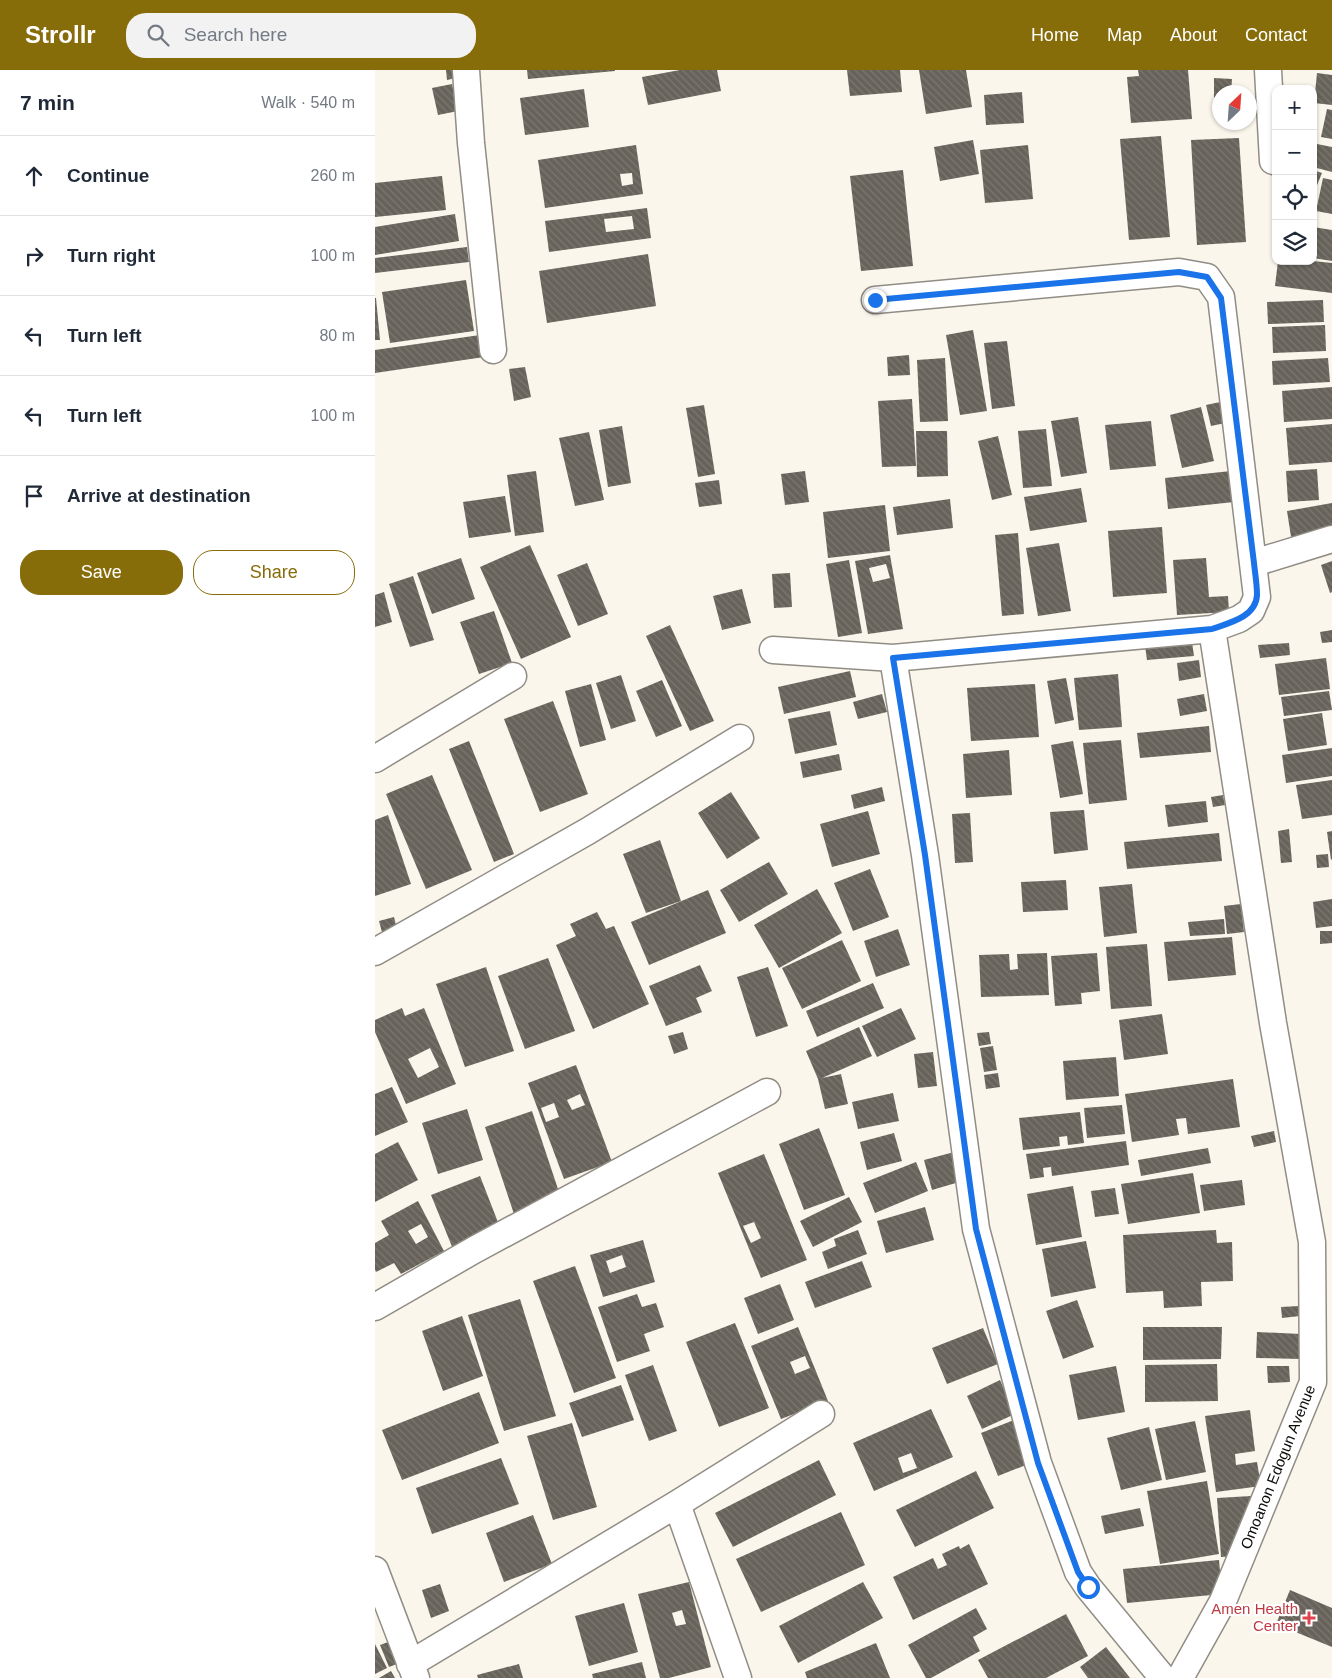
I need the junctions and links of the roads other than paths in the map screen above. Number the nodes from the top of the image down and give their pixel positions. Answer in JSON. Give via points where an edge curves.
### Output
{"nodes":[{"id":1,"x":466,"y":70,"type":"edge"},
{"id":2,"x":1268,"y":70,"type":"edge"},
{"id":3,"x":1272,"y":143,"type":"edge"},
{"id":4,"x":875,"y":300,"type":"dead end"},
{"id":5,"x":493,"y":350,"type":"dead end"},
{"id":6,"x":1332,"y":539,"type":"edge"},
{"id":7,"x":1254,"y":563,"type":"junction"},
{"id":8,"x":1212,"y":629,"type":"junction"},
{"id":9,"x":773,"y":650,"type":"dead end"},
{"id":10,"x":893,"y":658,"type":"junction"},
{"id":11,"x":513,"y":676,"type":"dead end"},
{"id":12,"x":740,"y":738,"type":"dead end"},
{"id":13,"x":375,"y":759,"type":"edge"},
{"id":14,"x":375,"y":952,"type":"edge"},
{"id":15,"x":767,"y":1092,"type":"dead end"},
{"id":16,"x":1322,"y":1240,"type":"edge"},
{"id":17,"x":375,"y":1307,"type":"edge"},
{"id":18,"x":1323,"y":1384,"type":"edge"},
{"id":19,"x":821,"y":1414,"type":"dead end"},
{"id":20,"x":677,"y":1504,"type":"junction"},
{"id":21,"x":375,"y":1570,"type":"edge"},
{"id":22,"x":413,"y":1671,"type":"edge"},
{"id":23,"x":738,"y":1678,"type":"edge"},
{"id":24,"x":1163,"y":1678,"type":"edge"},
{"id":25,"x":1180,"y":1678,"type":"edge"}],
"edges":[{"from":1,"to":5,"type":"street"},
{"from":2,"to":3,"type":"street"},
{"from":4,"to":7,"type":"street","via":[[1179,272],[1207,277],[1221,298]]},
{"from":6,"to":7,"type":"street"},
{"from":7,"to":8,"type":"street","via":[[1257,597],[1251,610],[1239,619]]},
{"from":8,"to":10,"type":"street"},
{"from":8,"to":16,"type":"street","name":"Omoanon Edogun Avenue","via":[[1271,1013]]},
{"from":9,"to":10,"type":"street"},
{"from":10,"to":24,"type":"street","via":[[925,855],[976,1229],[983,1257],[1038,1463],[1078,1572]]},
{"from":11,"to":13,"type":"street"},
{"from":12,"to":14,"type":"street","via":[[587,831]]},
{"from":15,"to":17,"type":"street","via":[[482,1245]]},
{"from":16,"to":18,"type":"street","name":"Omoanon Edogun Avenue"},
{"from":18,"to":25,"type":"street","name":"Omoanon Edogun Avenue","via":[[1223,1601]]},
{"from":19,"to":20,"type":"street"},
{"from":20,"to":22,"type":"street"},
{"from":20,"to":23,"type":"street"},
{"from":21,"to":22,"type":"street"}]}
